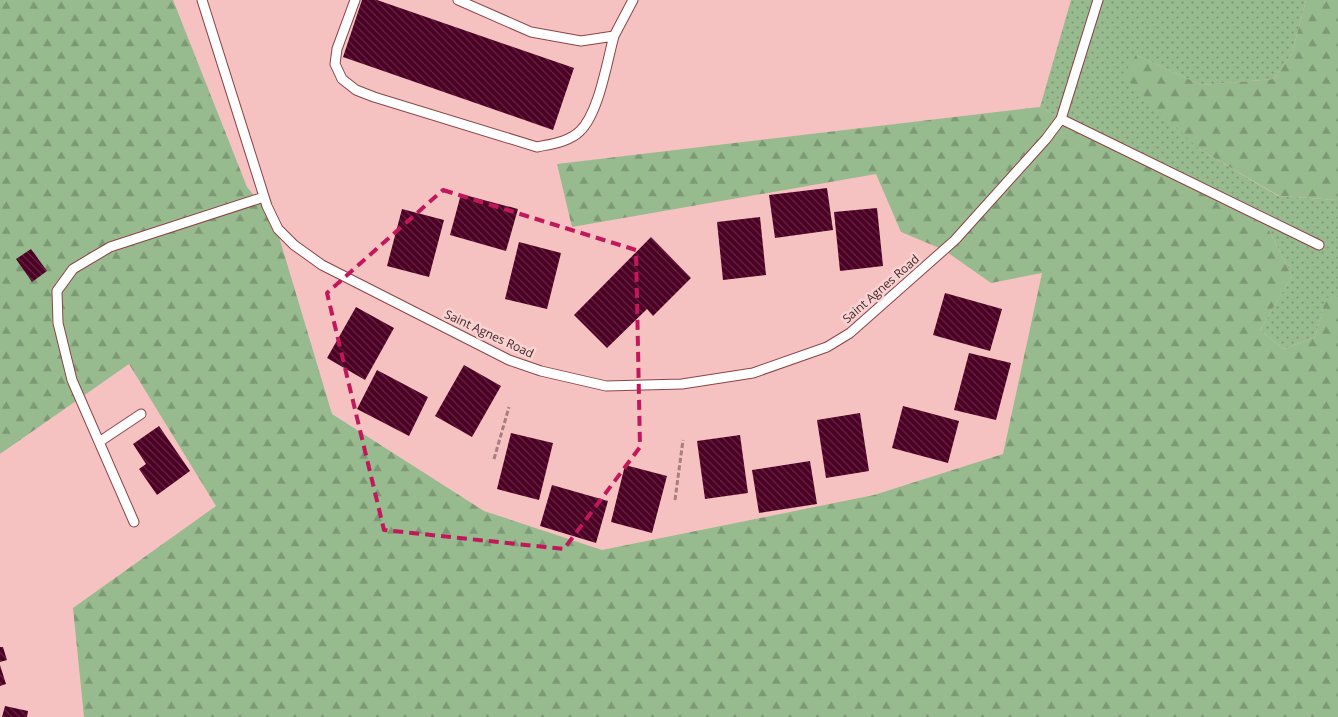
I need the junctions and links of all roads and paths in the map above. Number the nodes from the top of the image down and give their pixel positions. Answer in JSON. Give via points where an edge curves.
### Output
{"nodes":[{"id":1,"x":202,"y":0,"type":"edge"},
{"id":2,"x":355,"y":0,"type":"edge"},
{"id":3,"x":458,"y":0,"type":"edge"},
{"id":4,"x":633,"y":0,"type":"edge"},
{"id":5,"x":1098,"y":0,"type":"edge"},
{"id":6,"x":614,"y":36,"type":"junction"},
{"id":7,"x":1061,"y":119,"type":"junction"},
{"id":8,"x":264,"y":197,"type":"junction"},
{"id":9,"x":1319,"y":245,"type":"dead end"},
{"id":10,"x":509,"y":407,"type":"dead end"},
{"id":11,"x":141,"y":414,"type":"dead end"},
{"id":12,"x":683,"y":440,"type":"dead end"},
{"id":13,"x":99,"y":442,"type":"junction"},
{"id":14,"x":494,"y":460,"type":"dead end"},
{"id":15,"x":675,"y":500,"type":"dead end"},
{"id":16,"x":134,"y":522,"type":"dead end"}],
"edges":[{"from":1,"to":8,"type":"lane","name":"Saint Agnes Road"},
{"from":2,"to":6,"type":"lane","via":[[337,49],[335,64],[342,79],[356,90],[537,147],[560,143],[580,132],[591,117]]},
{"from":3,"to":6,"type":"lane","via":[[531,32],[581,41]]},
{"from":4,"to":6,"type":"lane"},
{"from":5,"to":7,"type":"lane","name":"Saint Agnes Road"},
{"from":7,"to":8,"type":"lane","name":"Saint Agnes Road","via":[[955,240],[850,333],[827,347],[753,372],[682,384],[606,386],[541,372],[509,360],[322,265],[278,229]]},
{"from":7,"to":9,"type":"lane"},
{"from":8,"to":13,"type":"lane","via":[[110,246],[73,269],[57,291],[58,324],[72,380]]},
{"from":10,"to":14,"type":"path"},
{"from":11,"to":13,"type":"lane"},
{"from":12,"to":15,"type":"path"},
{"from":13,"to":16,"type":"lane"}]}
